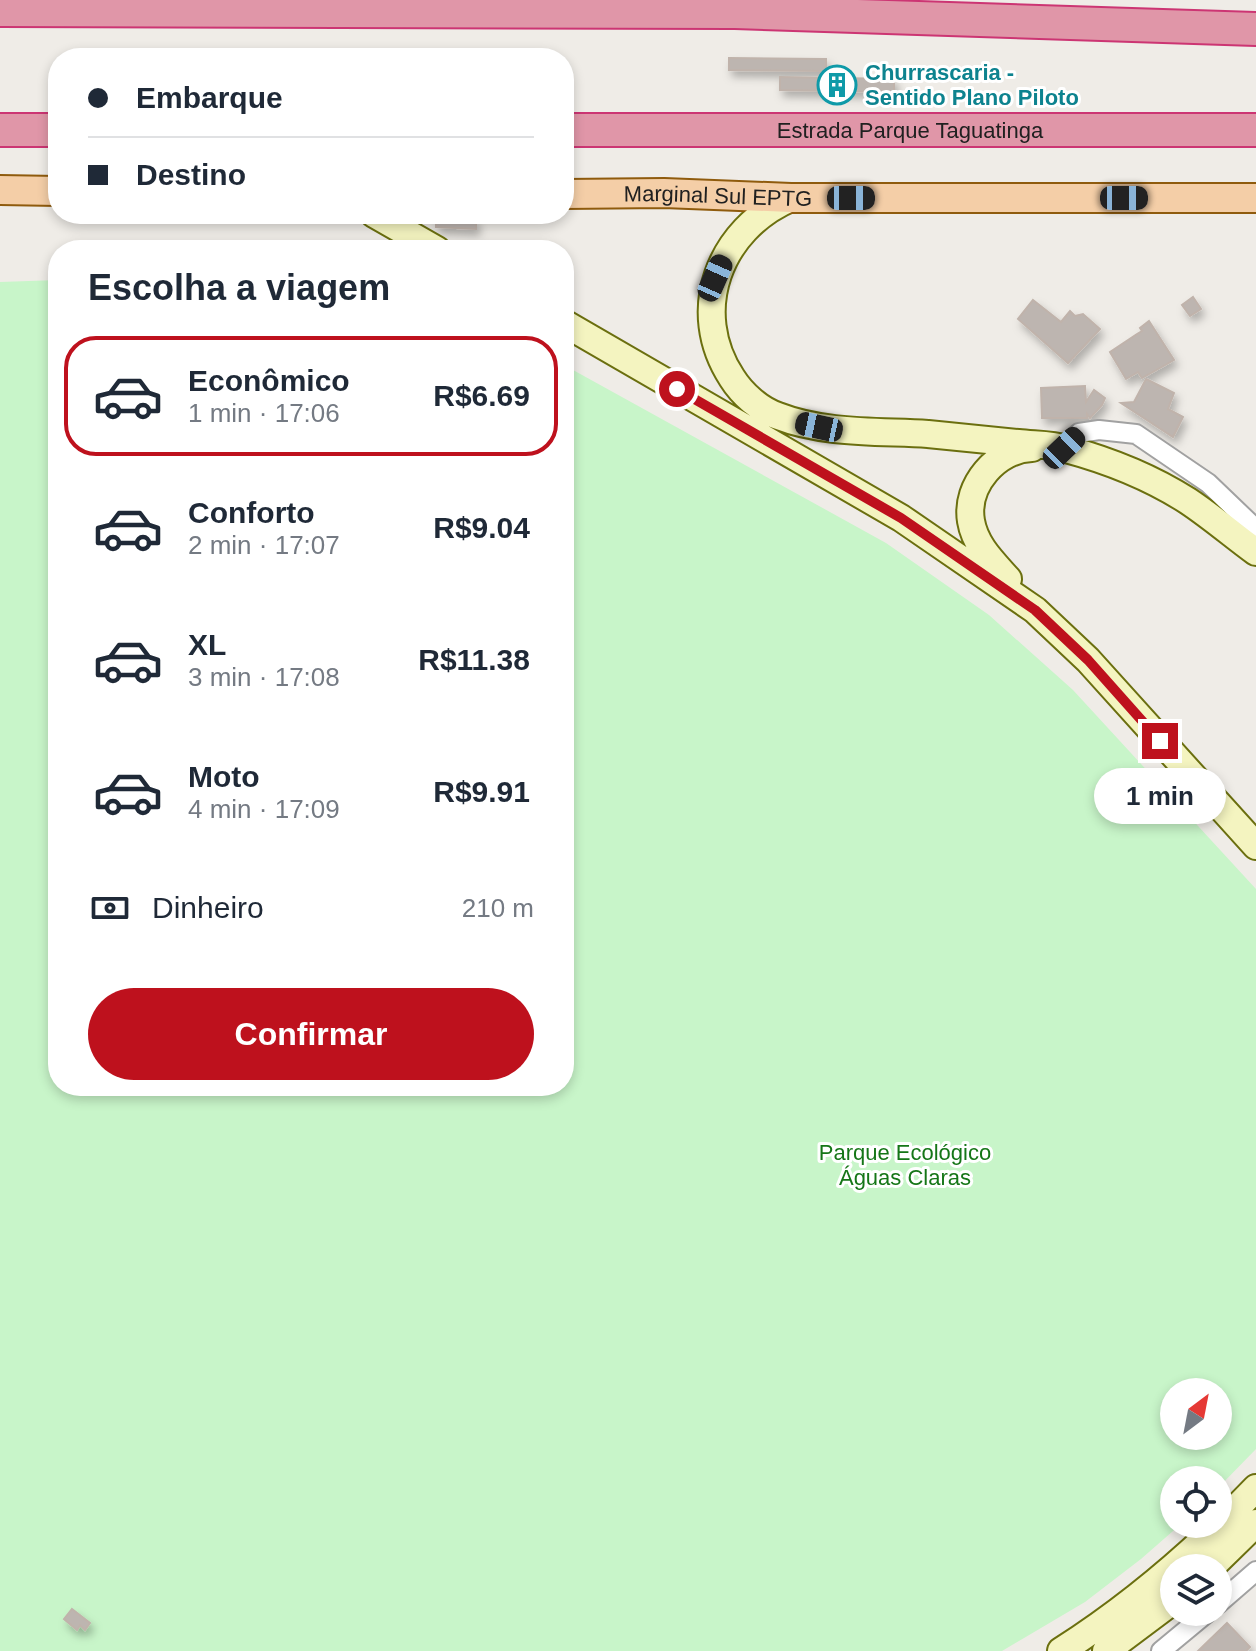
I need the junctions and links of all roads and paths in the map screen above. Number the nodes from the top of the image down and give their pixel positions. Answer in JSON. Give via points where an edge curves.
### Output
{"nodes":[{"id":1,"x":843,"y":0,"type":"edge"},
{"id":2,"x":0,"y":10,"type":"edge"},
{"id":3,"x":735,"y":12,"type":"junction"},
{"id":4,"x":1256,"y":29,"type":"edge"},
{"id":5,"x":0,"y":130,"type":"edge"},
{"id":6,"x":48,"y":130,"type":"edge"},
{"id":7,"x":574,"y":130,"type":"edge"},
{"id":8,"x":1255,"y":130,"type":"edge"},
{"id":9,"x":0,"y":190,"type":"edge"},
{"id":10,"x":48,"y":191,"type":"edge"},
{"id":11,"x":574,"y":194,"type":"edge"},
{"id":12,"x":791,"y":198,"type":"junction"},
{"id":13,"x":1256,"y":198,"type":"edge"},
{"id":14,"x":392,"y":224,"type":"edge"},
{"id":15,"x":420,"y":240,"type":"edge"},
{"id":16,"x":574,"y":329,"type":"edge"},
{"id":17,"x":1064,"y":448,"type":"junction"},
{"id":18,"x":1256,"y":529,"type":"edge"},
{"id":19,"x":1256,"y":552,"type":"edge"},
{"id":20,"x":1035,"y":610,"type":"junction"},
{"id":21,"x":1256,"y":846,"type":"edge"},
{"id":22,"x":1256,"y":1488,"type":"edge"},
{"id":23,"x":1256,"y":1523,"type":"edge"},
{"id":24,"x":1224,"y":1554,"type":"edge"},
{"id":25,"x":1256,"y":1571,"type":"edge"},
{"id":26,"x":1232,"y":1592,"type":"edge"},
{"id":27,"x":1160,"y":1610,"type":"edge"},
{"id":28,"x":1191,"y":1626,"type":"edge"},
{"id":29,"x":1061,"y":1651,"type":"edge"},
{"id":30,"x":1106,"y":1651,"type":"edge"},
{"id":31,"x":1161,"y":1651,"type":"edge"}],
"edges":[{"from":1,"to":3,"type":"highway"},
{"from":2,"to":3,"type":"highway"},
{"from":3,"to":4,"type":"highway"},
{"from":5,"to":6,"type":"highway"},
{"from":7,"to":8,"type":"highway","name":"Estrada Parque Taguatinga"},
{"from":9,"to":10,"type":"main road"},
{"from":11,"to":12,"type":"main road","name":"Marginal Sul EPTG"},
{"from":12,"to":13,"type":"main road","name":"Marginal Sul EPTG"},
{"from":12,"to":17,"type":"street","via":[[769,207],[750,224],[728,250],[715,278],[714,342],[738,387],[776,416],[819,427]]},
{"from":14,"to":15,"type":"street"},
{"from":16,"to":20,"type":"street","via":[[901,518]]},
{"from":17,"to":18,"type":"street","via":[[1079,433],[1136,434],[1208,483]]},
{"from":17,"to":19,"type":"street","via":[[1121,468],[1187,501]]},
{"from":17,"to":20,"type":"street","via":[[1016,449],[990,465],[974,491],[971,520],[982,549]]},
{"from":20,"to":21,"type":"street","via":[[1088,660]]},
{"from":22,"to":29,"type":"street","via":[[1175,1567]]},
{"from":23,"to":24,"type":"street"},
{"from":25,"to":26,"type":"street"},
{"from":27,"to":30,"type":"street"},
{"from":28,"to":31,"type":"street"}]}
